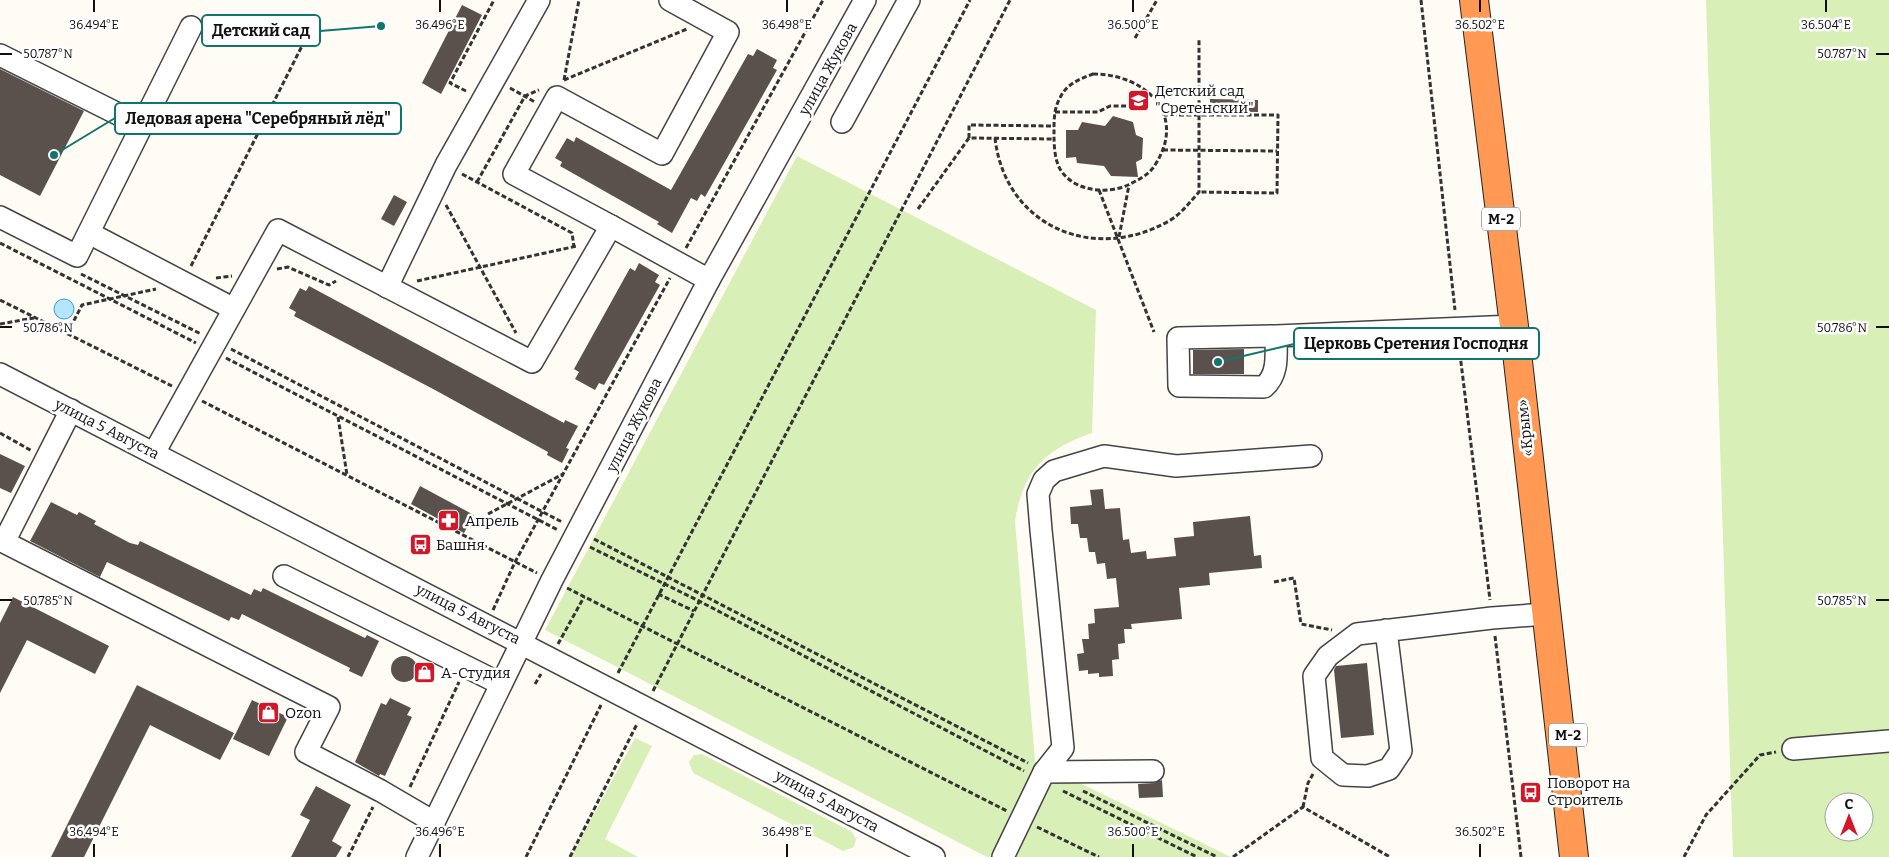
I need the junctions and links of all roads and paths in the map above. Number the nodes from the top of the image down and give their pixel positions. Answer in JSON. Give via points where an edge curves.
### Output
{"nodes":[{"id":1,"x":494,"y":0,"type":"edge"},
{"id":2,"x":539,"y":0,"type":"edge"},
{"id":3,"x":579,"y":0,"type":"edge"},
{"id":4,"x":670,"y":0,"type":"edge"},
{"id":5,"x":823,"y":0,"type":"edge"},
{"id":6,"x":866,"y":0,"type":"edge"},
{"id":7,"x":909,"y":0,"type":"edge"},
{"id":8,"x":970,"y":0,"type":"edge"},
{"id":9,"x":1010,"y":0,"type":"edge"},
{"id":10,"x":1157,"y":0,"type":"edge"},
{"id":11,"x":1421,"y":0,"type":"edge"},
{"id":12,"x":1474,"y":0,"type":"edge"},
{"id":13,"x":1483,"y":0,"type":"edge"},
{"id":14,"x":191,"y":27,"type":"dead end"},
{"id":15,"x":309,"y":32,"type":"dead end"},
{"id":16,"x":1135,"y":38,"type":"dead end"},
{"id":17,"x":1199,"y":39,"type":"dead end"},
{"id":18,"x":0,"y":55,"type":"edge"},
{"id":19,"x":494,"y":80,"type":"junction"},
{"id":20,"x":564,"y":80,"type":"dead end"},
{"id":21,"x":482,"y":100,"type":"junction"},
{"id":22,"x":1140,"y":106,"type":"dead end"},
{"id":23,"x":549,"y":110,"type":"junction"},
{"id":24,"x":1055,"y":112,"type":"junction"},
{"id":25,"x":1164,"y":115,"type":"junction"},
{"id":26,"x":1199,"y":115,"type":"junction"},
{"id":27,"x":842,"y":122,"type":"dead end"},
{"id":28,"x":142,"y":126,"type":"junction"},
{"id":29,"x":1054,"y":126,"type":"junction"},
{"id":30,"x":969,"y":138,"type":"junction"},
{"id":31,"x":995,"y":138,"type":"junction"},
{"id":32,"x":1054,"y":139,"type":"junction"},
{"id":33,"x":1163,"y":150,"type":"junction"},
{"id":34,"x":1198,"y":150,"type":"junction"},
{"id":35,"x":1277,"y":152,"type":"junction"},
{"id":36,"x":446,"y":165,"type":"junction"},
{"id":37,"x":1130,"y":184,"type":"junction"},
{"id":38,"x":436,"y":186,"type":"junction"},
{"id":39,"x":1099,"y":190,"type":"junction"},
{"id":40,"x":1198,"y":192,"type":"junction"},
{"id":41,"x":918,"y":209,"type":"dead end"},
{"id":42,"x":0,"y":217,"type":"edge"},
{"id":43,"x":89,"y":233,"type":"junction"},
{"id":44,"x":607,"y":233,"type":"junction"},
{"id":45,"x":1118,"y":239,"type":"junction"},
{"id":46,"x":0,"y":243,"type":"edge"},
{"id":47,"x":574,"y":247,"type":"junction"},
{"id":48,"x":678,"y":262,"type":"junction"},
{"id":49,"x":480,"y":267,"type":"junction"},
{"id":50,"x":76,"y":271,"type":"dead end"},
{"id":51,"x":709,"y":280,"type":"junction"},
{"id":52,"x":183,"y":282,"type":"junction"},
{"id":53,"x":387,"y":287,"type":"junction"},
{"id":54,"x":234,"y":309,"type":"junction"},
{"id":55,"x":35,"y":318,"type":"dead end"},
{"id":56,"x":0,"y":324,"type":"edge"},
{"id":57,"x":1514,"y":326,"type":"junction"},
{"id":58,"x":1457,"y":327,"type":"junction"},
{"id":59,"x":1154,"y":332,"type":"dead end"},
{"id":60,"x":1276,"y":336,"type":"junction"},
{"id":61,"x":214,"y":346,"type":"junction"},
{"id":62,"x":532,"y":362,"type":"junction"},
{"id":63,"x":0,"y":374,"type":"edge"},
{"id":64,"x":71,"y":410,"type":"junction"},
{"id":65,"x":338,"y":417,"type":"junction"},
{"id":66,"x":0,"y":434,"type":"edge"},
{"id":67,"x":154,"y":453,"type":"junction"},
{"id":68,"x":1311,"y":456,"type":"dead end"},
{"id":69,"x":45,"y":458,"type":"junction"},
{"id":70,"x":564,"y":474,"type":"junction"},
{"id":71,"x":348,"y":476,"type":"dead end"},
{"id":72,"x":518,"y":499,"type":"junction"},
{"id":73,"x":508,"y":504,"type":"junction"},
{"id":74,"x":543,"y":512,"type":"junction"},
{"id":75,"x":488,"y":514,"type":"dead end"},
{"id":76,"x":539,"y":520,"type":"junction"},
{"id":77,"x":576,"y":535,"type":"junction"},
{"id":78,"x":284,"y":576,"type":"dead end"},
{"id":79,"x":668,"y":576,"type":"junction"},
{"id":80,"x":1274,"y":582,"type":"dead end"},
{"id":81,"x":664,"y":583,"type":"junction"},
{"id":82,"x":658,"y":594,"type":"junction"},
{"id":83,"x":703,"y":594,"type":"junction"},
{"id":84,"x":584,"y":597,"type":"dead end"},
{"id":85,"x":699,"y":601,"type":"junction"},
{"id":86,"x":694,"y":611,"type":"junction"},
{"id":87,"x":1546,"y":614,"type":"junction"},
{"id":88,"x":1492,"y":618,"type":"junction"},
{"id":89,"x":486,"y":624,"type":"junction"},
{"id":90,"x":1386,"y":630,"type":"junction"},
{"id":91,"x":1357,"y":634,"type":"junction"},
{"id":92,"x":521,"y":642,"type":"junction"},
{"id":93,"x":550,"y":657,"type":"junction"},
{"id":94,"x":466,"y":667,"type":"junction"},
{"id":95,"x":501,"y":684,"type":"junction"},
{"id":96,"x":536,"y":684,"type":"dead end"},
{"id":97,"x":610,"y":689,"type":"junction"},
{"id":98,"x":645,"y":707,"type":"junction"},
{"id":99,"x":1889,"y":740,"type":"edge"},
{"id":100,"x":1793,"y":748,"type":"joint"},
{"id":101,"x":1322,"y":758,"type":"junction"},
{"id":102,"x":1153,"y":771,"type":"dead end"},
{"id":103,"x":1042,"y":776,"type":"junction"},
{"id":104,"x":1079,"y":789,"type":"dead end"},
{"id":105,"x":381,"y":791,"type":"junction"},
{"id":106,"x":402,"y":803,"type":"junction"},
{"id":107,"x":1303,"y":807,"type":"junction"},
{"id":108,"x":434,"y":822,"type":"junction"},
{"id":109,"x":348,"y":857,"type":"edge"},
{"id":110,"x":417,"y":857,"type":"edge"},
{"id":111,"x":526,"y":857,"type":"edge"},
{"id":112,"x":570,"y":857,"type":"edge"},
{"id":113,"x":934,"y":857,"type":"edge"},
{"id":114,"x":1003,"y":857,"type":"edge"},
{"id":115,"x":1197,"y":857,"type":"edge"},
{"id":116,"x":1217,"y":857,"type":"edge"},
{"id":117,"x":1233,"y":857,"type":"edge"},
{"id":118,"x":1390,"y":857,"type":"edge"},
{"id":119,"x":1521,"y":857,"type":"edge"},
{"id":120,"x":1574,"y":857,"type":"edge"},
{"id":121,"x":1582,"y":857,"type":"edge"},
{"id":122,"x":1684,"y":857,"type":"edge"}],
"edges":[{"from":1,"to":21,"type":"path","via":[[450,83]]},
{"from":2,"to":19,"type":"street"},
{"from":3,"to":20,"type":"path"},
{"from":4,"to":23,"type":"street","via":[[728,32],[662,154],[557,97]]},
{"from":5,"to":48,"type":"path"},
{"from":6,"to":51,"type":"street","name":"улица Жукова"},
{"from":7,"to":27,"type":"street"},
{"from":8,"to":79,"type":"path"},
{"from":9,"to":83,"type":"path"},
{"from":10,"to":16,"type":"path"},
{"from":11,"to":58,"type":"path"},
{"from":12,"to":57,"type":"highway","name":"«Крым»","number":"М-2"},
{"from":13,"to":121,"type":"highway","name":"«Крым»","number":"М-2"},
{"from":14,"to":28,"type":"street"},
{"from":15,"to":52,"type":"path"},
{"from":17,"to":26,"type":"path"},
{"from":18,"to":28,"type":"street"},
{"from":19,"to":21,"type":"street"},
{"from":19,"to":23,"type":"path"},
{"from":21,"to":36,"type":"street"},
{"from":22,"to":24,"type":"path","via":[[1110,106],[1098,112]]},
{"from":23,"to":44,"type":"street","via":[[514,174]]},
{"from":24,"to":25,"type":"path","via":[[1060,97],[1078,79],[1093,74],[1110,74],[1140,85],[1157,99]]},
{"from":24,"to":29,"type":"path"},
{"from":25,"to":26,"type":"path"},
{"from":25,"to":33,"type":"path","via":[[1166,135]]},
{"from":26,"to":34,"type":"path"},
{"from":26,"to":35,"type":"path","via":[[1278,115]]},
{"from":28,"to":43,"type":"street"},
{"from":29,"to":30,"type":"path","via":[[969,125]]},
{"from":29,"to":32,"type":"path"},
{"from":30,"to":31,"type":"path"},
{"from":30,"to":41,"type":"path"},
{"from":31,"to":32,"type":"path"},
{"from":31,"to":45,"type":"path","via":[[997,159],[1006,182],[1035,215],[1068,234],[1101,240]]},
{"from":32,"to":39,"type":"path","via":[[1059,168],[1069,180],[1082,187]]},
{"from":33,"to":34,"type":"path"},
{"from":33,"to":37,"type":"path","via":[[1154,167]]},
{"from":34,"to":35,"type":"path"},
{"from":34,"to":40,"type":"path"},
{"from":35,"to":40,"type":"path","via":[[1277,193]]},
{"from":36,"to":38,"type":"street"},
{"from":36,"to":47,"type":"path","via":[[572,233]]},
{"from":37,"to":39,"type":"path","via":[[1117,190]]},
{"from":37,"to":45,"type":"path"},
{"from":38,"to":49,"type":"path"},
{"from":38,"to":53,"type":"street"},
{"from":39,"to":45,"type":"path"},
{"from":40,"to":45,"type":"path","via":[[1169,221]]},
{"from":42,"to":43,"type":"street","via":[[77,256]]},
{"from":43,"to":52,"type":"street"},
{"from":44,"to":47,"type":"path"},
{"from":44,"to":48,"type":"street"},
{"from":44,"to":62,"type":"street"},
{"from":45,"to":59,"type":"path"},
{"from":46,"to":61,"type":"path"},
{"from":47,"to":49,"type":"path"},
{"from":48,"to":51,"type":"street"},
{"from":48,"to":70,"type":"path"},
{"from":49,"to":53,"type":"path"},
{"from":49,"to":62,"type":"path"},
{"from":50,"to":61,"type":"path"},
{"from":51,"to":77,"type":"street","name":"улица Жукова"},
{"from":52,"to":54,"type":"street"},
{"from":53,"to":54,"type":"street","via":[[278,230]]},
{"from":53,"to":62,"type":"street"},
{"from":54,"to":61,"type":"street"},
{"from":55,"to":56,"type":"path"},
{"from":57,"to":58,"type":"street"},
{"from":57,"to":87,"type":"highway","name":"«Крым»","number":"М-2"},
{"from":58,"to":60,"type":"street"},
{"from":58,"to":88,"type":"path"},
{"from":60,"to":60,"type":"street","via":[[1276,366],[1272,380],[1264,387],[1179,386],[1178,338]]},
{"from":61,"to":65,"type":"path"},
{"from":61,"to":67,"type":"street"},
{"from":61,"to":72,"type":"path"},
{"from":63,"to":64,"type":"street","name":"улица 5 Августа"},
{"from":64,"to":67,"type":"street","name":"улица 5 Августа"},
{"from":64,"to":69,"type":"street"},
{"from":65,"to":71,"type":"path"},
{"from":65,"to":73,"type":"path"},
{"from":66,"to":69,"type":"path"},
{"from":67,"to":89,"type":"street","name":"улица 5 Августа"},
{"from":68,"to":103,"type":"street","via":[[1176,466],[1104,456],[1054,471],[1044,480],[1038,494],[1040,530],[1063,748]]},
{"from":69,"to":105,"type":"street","via":[[4,542],[329,707],[306,752]]},
{"from":70,"to":72,"type":"path"},
{"from":70,"to":74,"type":"path"},
{"from":72,"to":73,"type":"path"},
{"from":72,"to":74,"type":"path"},
{"from":73,"to":75,"type":"path"},
{"from":73,"to":76,"type":"path"},
{"from":74,"to":76,"type":"path"},
{"from":74,"to":77,"type":"path"},
{"from":76,"to":77,"type":"path"},
{"from":76,"to":89,"type":"path"},
{"from":77,"to":79,"type":"path"},
{"from":77,"to":81,"type":"path"},
{"from":77,"to":92,"type":"street","name":"улица Жукова"},
{"from":78,"to":94,"type":"street"},
{"from":79,"to":81,"type":"path"},
{"from":79,"to":83,"type":"path"},
{"from":80,"to":91,"type":"path","via":[[1294,578],[1301,624]]},
{"from":81,"to":82,"type":"path"},
{"from":81,"to":85,"type":"path"},
{"from":82,"to":86,"type":"path"},
{"from":82,"to":97,"type":"path"},
{"from":83,"to":85,"type":"path"},
{"from":83,"to":103,"type":"path"},
{"from":84,"to":93,"type":"path"},
{"from":85,"to":86,"type":"path"},
{"from":85,"to":103,"type":"path"},
{"from":86,"to":98,"type":"path"},
{"from":87,"to":88,"type":"street"},
{"from":87,"to":120,"type":"highway","name":"«Крым»","number":"М-2"},
{"from":88,"to":90,"type":"street"},
{"from":88,"to":119,"type":"path"},
{"from":89,"to":92,"type":"street","name":"улица 5 Августа"},
{"from":90,"to":91,"type":"street"},
{"from":90,"to":101,"type":"street","via":[[1400,751],[1389,769],[1368,776],[1343,775]]},
{"from":91,"to":101,"type":"street","via":[[1328,656],[1314,676]]},
{"from":92,"to":93,"type":"street","name":"улица 5 Августа"},
{"from":92,"to":95,"type":"street","name":"улица Жукова"},
{"from":93,"to":96,"type":"path"},
{"from":93,"to":97,"type":"street","name":"улица 5 Августа"},
{"from":94,"to":95,"type":"street"},
{"from":94,"to":106,"type":"path"},
{"from":95,"to":108,"type":"street","name":"улица Жукова"},
{"from":97,"to":98,"type":"street","name":"улица 5 Августа"},
{"from":97,"to":111,"type":"path"},
{"from":98,"to":112,"type":"path"},
{"from":98,"to":113,"type":"street","name":"улица 5 Августа"},
{"from":99,"to":100,"type":"street"},
{"from":100,"to":122,"type":"path","via":[[1760,754],[1706,815]]},
{"from":101,"to":107,"type":"path","via":[[1308,783]]},
{"from":102,"to":103,"type":"street"},
{"from":103,"to":114,"type":"street"},
{"from":103,"to":115,"type":"path"},
{"from":104,"to":116,"type":"path"},
{"from":105,"to":106,"type":"street"},
{"from":105,"to":109,"type":"path"},
{"from":106,"to":108,"type":"street"},
{"from":107,"to":117,"type":"path"},
{"from":107,"to":118,"type":"path"},
{"from":108,"to":110,"type":"street","name":"улица Жукова"}]}
